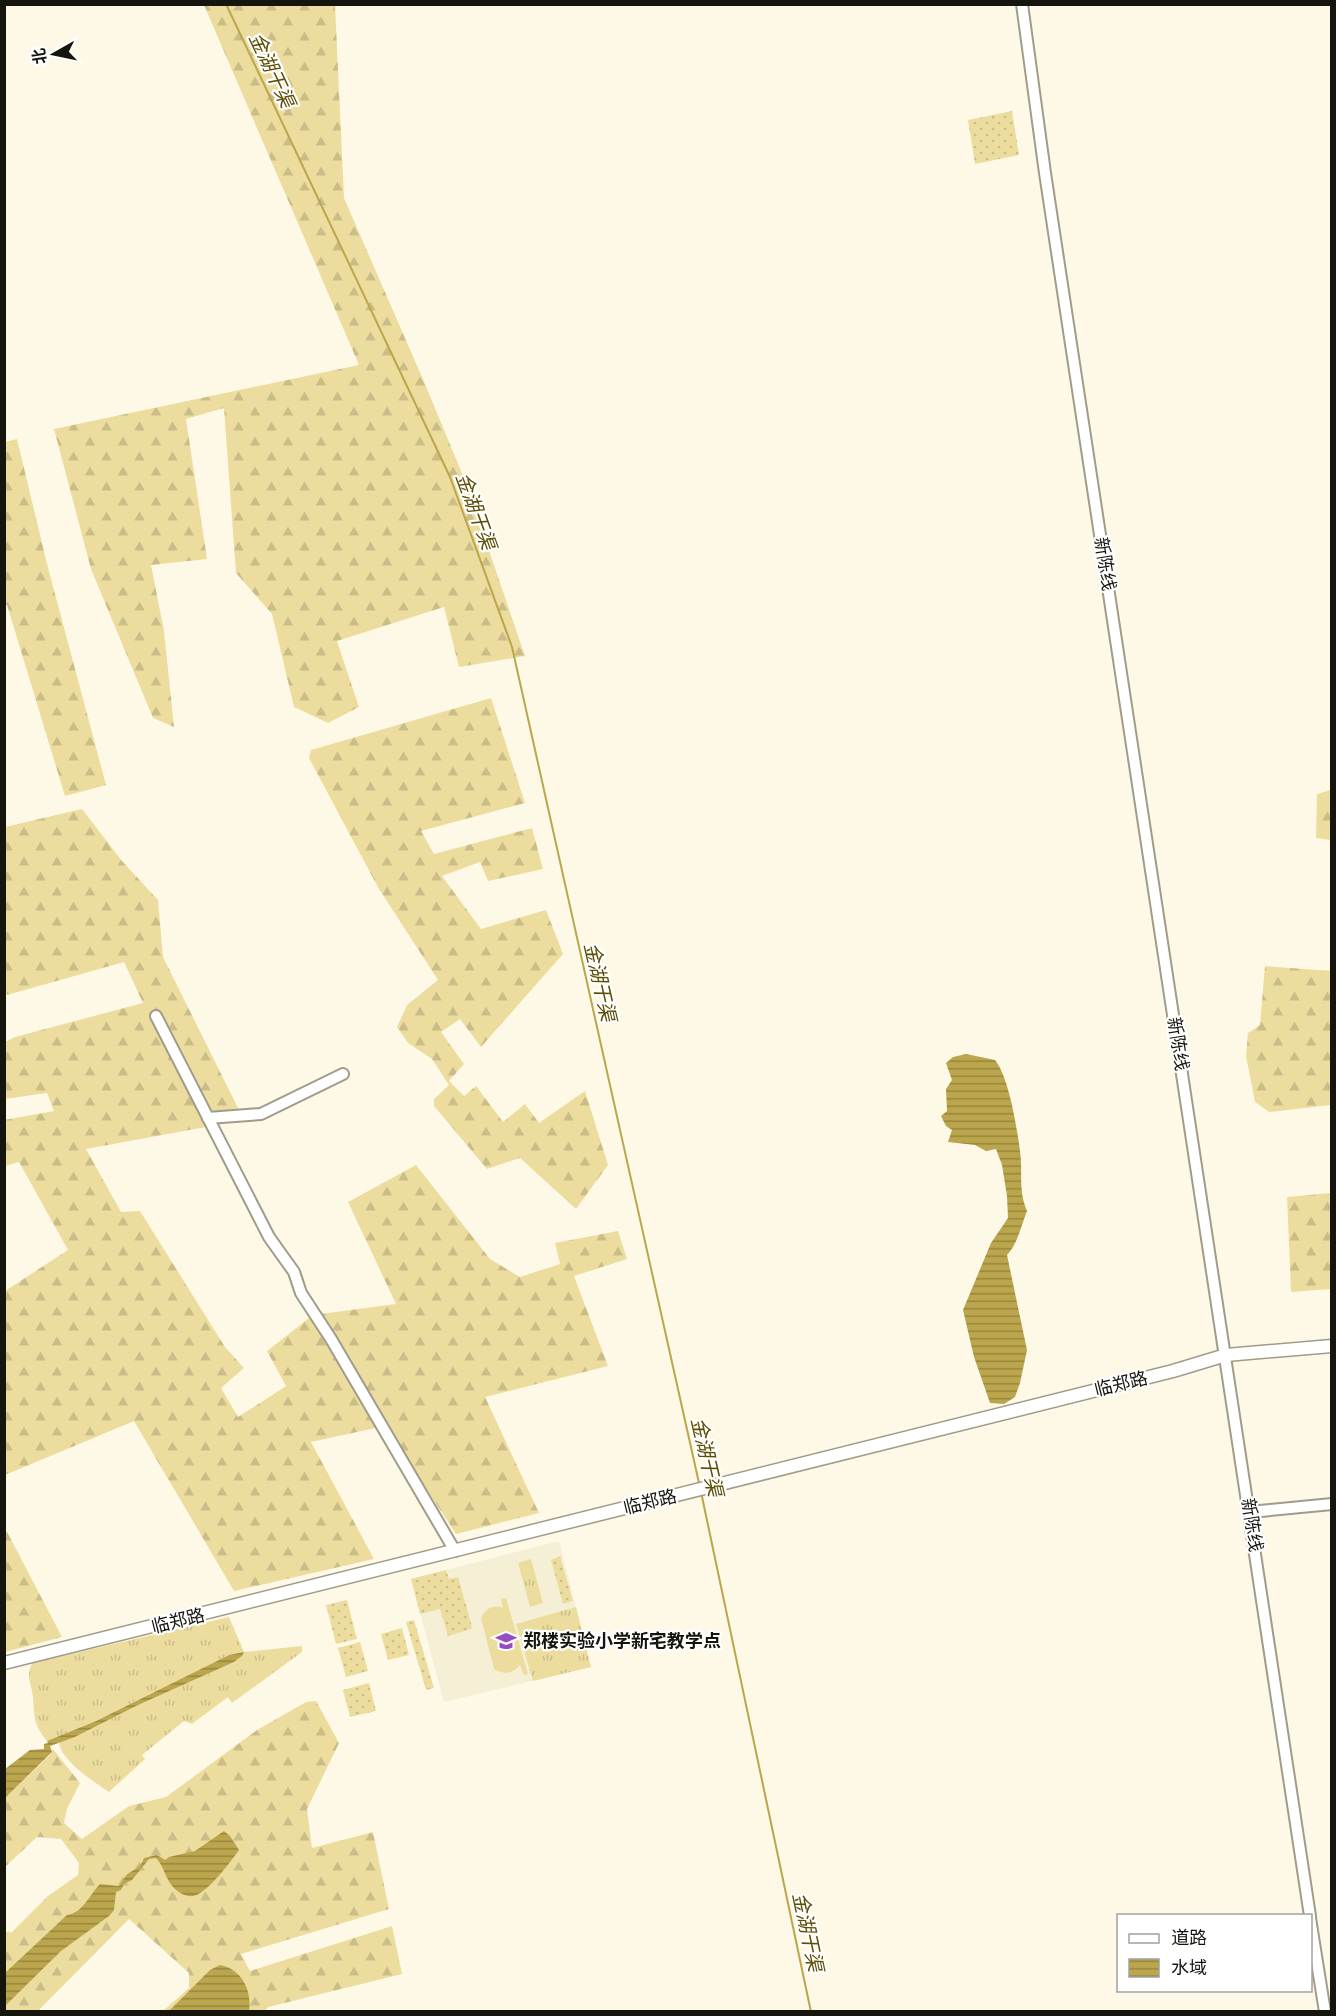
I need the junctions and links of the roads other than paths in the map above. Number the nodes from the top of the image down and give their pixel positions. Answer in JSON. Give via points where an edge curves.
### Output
{"nodes":[{"id":1,"x":1022,"y":4,"type":"edge"},
{"id":2,"x":156,"y":1016,"type":"dead end"},
{"id":3,"x":343,"y":1074,"type":"dead end"},
{"id":4,"x":208,"y":1118,"type":"junction"},
{"id":5,"x":1332,"y":1346,"type":"edge"},
{"id":6,"x":1226,"y":1355,"type":"junction"},
{"id":7,"x":1332,"y":1504,"type":"edge"},
{"id":8,"x":1250,"y":1512,"type":"junction"},
{"id":9,"x":455,"y":1551,"type":"junction"},
{"id":10,"x":4,"y":1663,"type":"edge"},
{"id":11,"x":1310,"y":1914,"type":"edge"},
{"id":12,"x":1312,"y":1930,"type":"edge"},
{"id":13,"x":1325,"y":2012,"type":"edge"}],
"edges":[{"from":1,"to":6,"type":"street","name":"新陈线"},
{"from":2,"to":4,"type":"street"},
{"from":3,"to":4,"type":"street","via":[[261,1114]]},
{"from":4,"to":9,"type":"street","via":[[269,1237],[294,1272],[301,1293]]},
{"from":5,"to":6,"type":"main road","name":"临郑路"},
{"from":6,"to":8,"type":"street","name":"新陈线"},
{"from":6,"to":9,"type":"main road","name":"临郑路"},
{"from":7,"to":8,"type":"street"},
{"from":8,"to":11,"type":"street","name":"新陈线"},
{"from":9,"to":10,"type":"main road","name":"临郑路"},
{"from":12,"to":13,"type":"street","name":"新陈线"}]}
